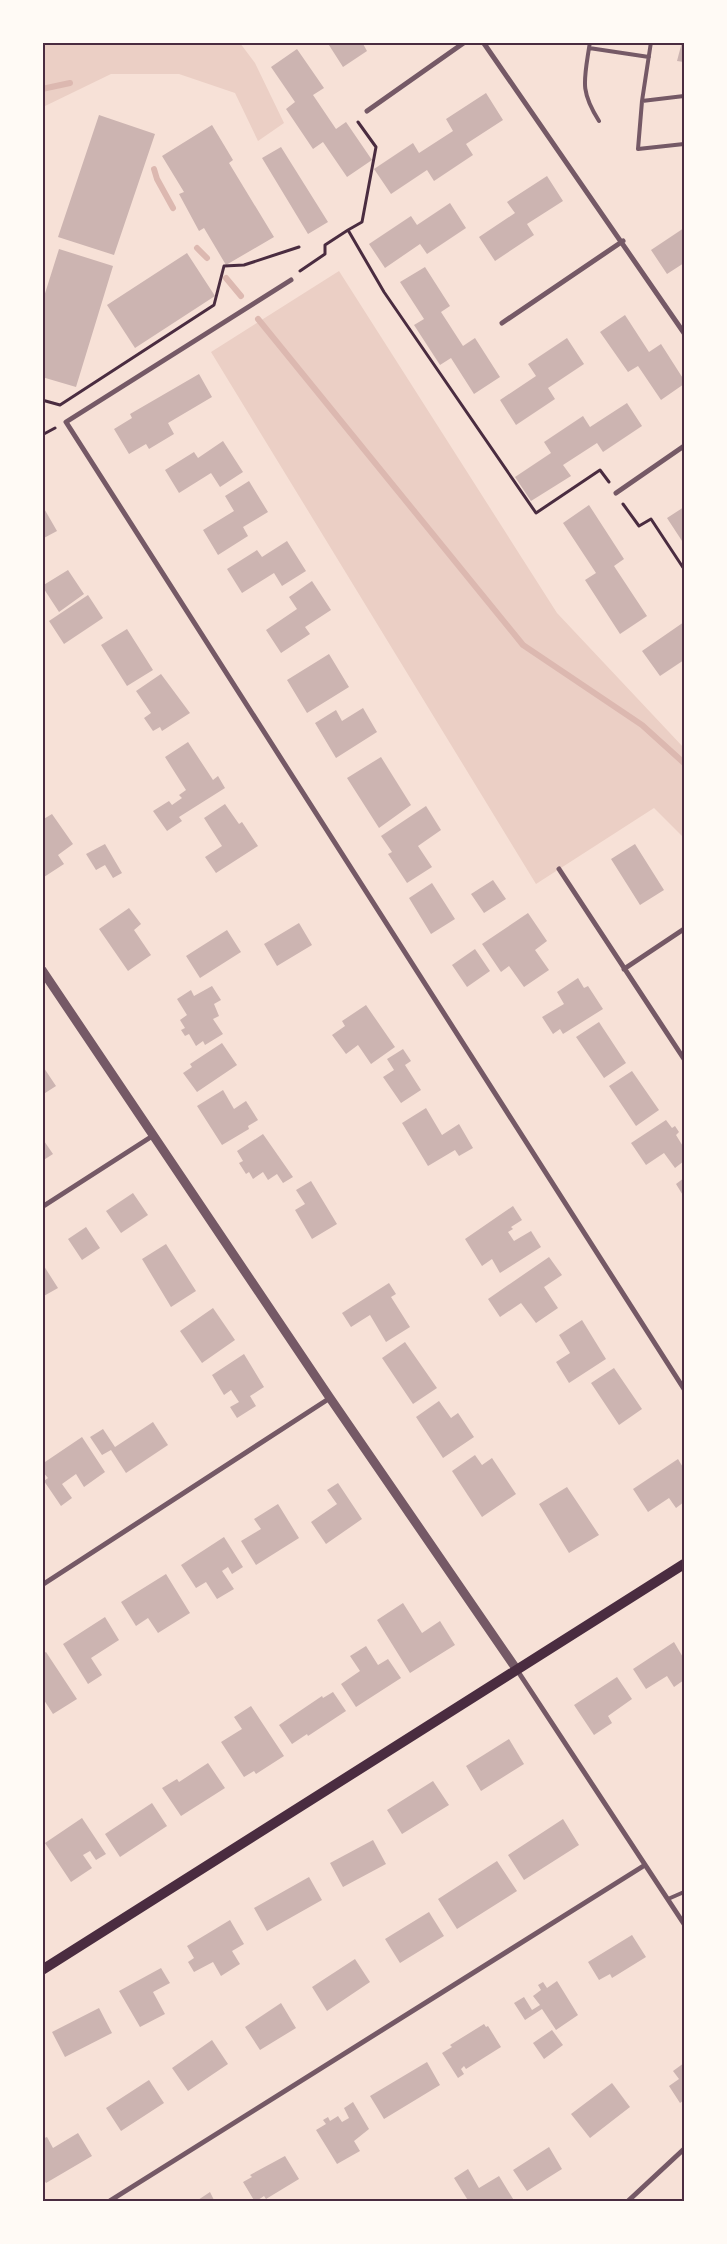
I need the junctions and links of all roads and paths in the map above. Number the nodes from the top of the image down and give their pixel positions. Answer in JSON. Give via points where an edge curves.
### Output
{"nodes":[{"id":1,"x":465,"y":42,"type":"edge"},
{"id":2,"x":483,"y":42,"type":"edge"},
{"id":3,"x":651,"y":42,"type":"edge"},
{"id":4,"x":589,"y":45,"type":"edge"},
{"id":5,"x":649,"y":57,"type":"junction"},
{"id":6,"x":684,"y":96,"type":"edge"},
{"id":7,"x":642,"y":101,"type":"junction"},
{"id":8,"x":367,"y":111,"type":"joint"},
{"id":9,"x":599,"y":121,"type":"dead end"},
{"id":10,"x":684,"y":144,"type":"edge"},
{"id":11,"x":348,"y":230,"type":"junction"},
{"id":12,"x":623,"y":242,"type":"junction"},
{"id":13,"x":299,"y":247,"type":"dead end"},
{"id":14,"x":291,"y":280,"type":"joint"},
{"id":15,"x":502,"y":323,"type":"dead end"},
{"id":16,"x":684,"y":333,"type":"edge"},
{"id":17,"x":42,"y":400,"type":"edge"},
{"id":18,"x":684,"y":446,"type":"edge"},
{"id":19,"x":616,"y":493,"type":"junction"},
{"id":20,"x":684,"y":569,"type":"edge"},
{"id":21,"x":559,"y":870,"type":"dead end"},
{"id":22,"x":684,"y":929,"type":"edge"},
{"id":23,"x":624,"y":969,"type":"junction"},
{"id":24,"x":42,"y":970,"type":"edge"},
{"id":25,"x":684,"y":1059,"type":"edge"},
{"id":26,"x":154,"y":1135,"type":"junction"},
{"id":27,"x":42,"y":1207,"type":"edge"},
{"id":28,"x":684,"y":1389,"type":"edge"},
{"id":29,"x":330,"y":1398,"type":"junction"},
{"id":30,"x":684,"y":1564,"type":"edge"},
{"id":31,"x":42,"y":1585,"type":"edge"},
{"id":32,"x":517,"y":1670,"type":"junction"},
{"id":33,"x":645,"y":1865,"type":"junction"},
{"id":34,"x":684,"y":1892,"type":"edge"},
{"id":35,"x":668,"y":1899,"type":"junction"},
{"id":36,"x":684,"y":1924,"type":"edge"},
{"id":37,"x":42,"y":1970,"type":"edge"},
{"id":38,"x":684,"y":2149,"type":"edge"},
{"id":39,"x":108,"y":2202,"type":"edge"},
{"id":40,"x":627,"y":2202,"type":"edge"}],
"edges":[{"from":1,"to":8,"type":"street"},
{"from":2,"to":12,"type":"street"},
{"from":3,"to":5,"type":"lane"},
{"from":4,"to":5,"type":"lane"},
{"from":4,"to":9,"type":"lane","via":[[583,83],[587,102]]},
{"from":5,"to":7,"type":"lane"},
{"from":6,"to":7,"type":"lane"},
{"from":7,"to":10,"type":"lane","via":[[638,150]]},
{"from":8,"to":11,"type":"path","via":[[356,119],[376,147],[362,222]]},
{"from":11,"to":14,"type":"path","via":[[325,245],[325,254]]},
{"from":11,"to":19,"type":"path","via":[[384,292],[536,513],[600,470]]},
{"from":12,"to":15,"type":"street"},
{"from":12,"to":16,"type":"street"},
{"from":13,"to":17,"type":"path","via":[[244,265],[224,266],[214,305],[60,405]]},
{"from":14,"to":28,"type":"street","via":[[66,422]]},
{"from":18,"to":19,"type":"street"},
{"from":19,"to":20,"type":"path","via":[[639,526],[651,519]]},
{"from":21,"to":23,"type":"street"},
{"from":22,"to":23,"type":"street"},
{"from":23,"to":25,"type":"street"},
{"from":24,"to":26,"type":"street"},
{"from":26,"to":27,"type":"street"},
{"from":26,"to":29,"type":"street"},
{"from":29,"to":31,"type":"street"},
{"from":29,"to":32,"type":"street"},
{"from":30,"to":32,"type":"main road"},
{"from":32,"to":33,"type":"street"},
{"from":32,"to":37,"type":"main road"},
{"from":33,"to":35,"type":"street"},
{"from":33,"to":39,"type":"street"},
{"from":34,"to":35,"type":"lane"},
{"from":35,"to":36,"type":"street"},
{"from":38,"to":40,"type":"street"}]}
